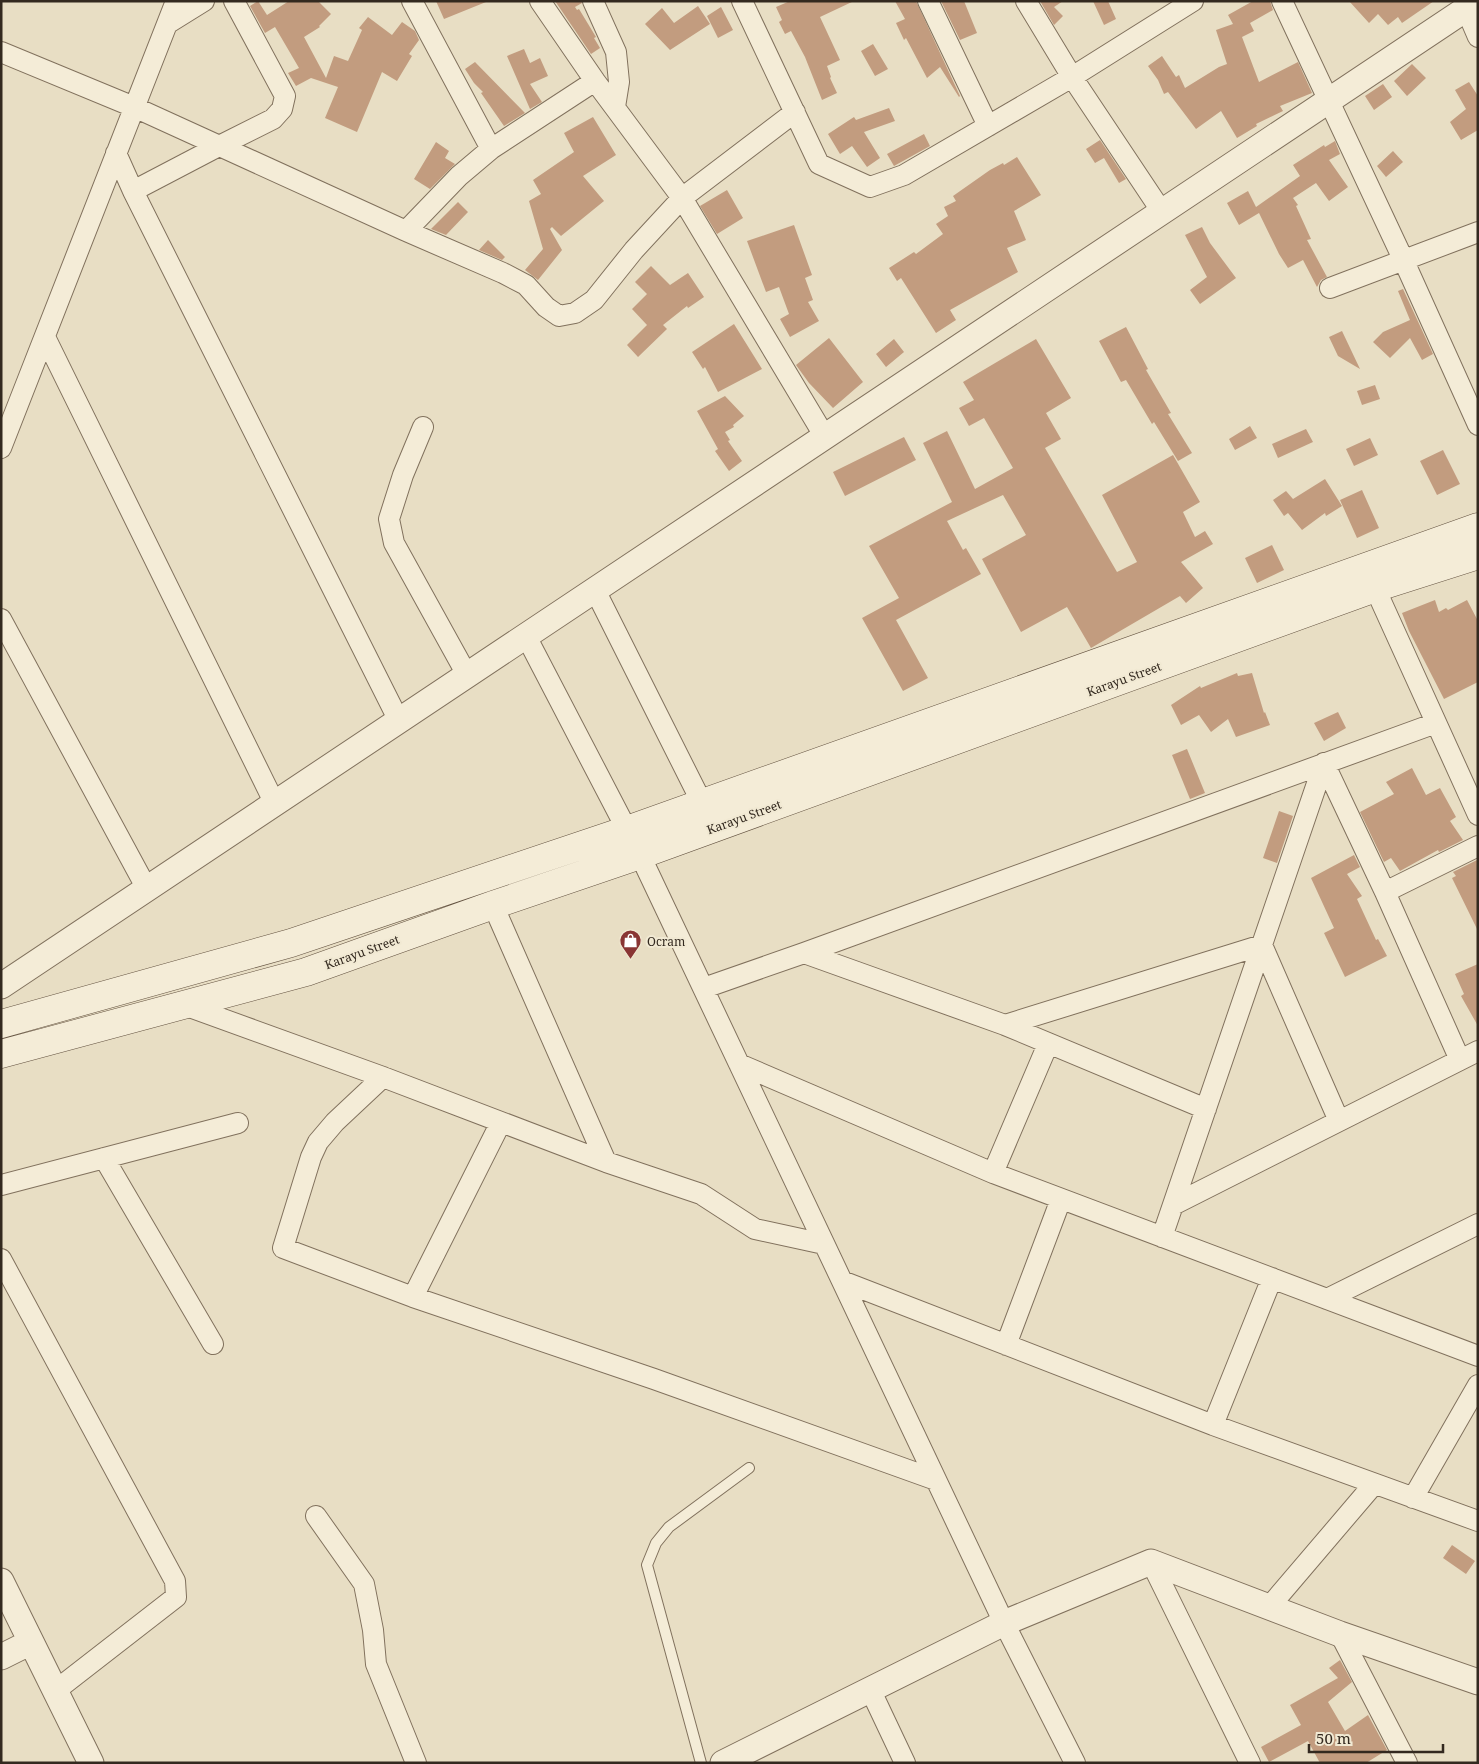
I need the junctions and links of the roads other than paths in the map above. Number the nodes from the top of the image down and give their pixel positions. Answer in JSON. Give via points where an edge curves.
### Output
{"nodes":[{"id":1,"x":176,"y":1,"type":"edge"},
{"id":2,"x":204,"y":1,"type":"edge"},
{"id":3,"x":234,"y":1,"type":"edge"},
{"id":4,"x":412,"y":1,"type":"edge"},
{"id":5,"x":540,"y":1,"type":"edge"},
{"id":6,"x":593,"y":1,"type":"edge"},
{"id":7,"x":742,"y":1,"type":"edge"},
{"id":8,"x":928,"y":1,"type":"edge"},
{"id":9,"x":1026,"y":1,"type":"edge"},
{"id":10,"x":1193,"y":1,"type":"edge"},
{"id":11,"x":1282,"y":1,"type":"edge"},
{"id":12,"x":1472,"y":5,"type":"edge"},
{"id":13,"x":166,"y":24,"type":"junction"},
{"id":14,"x":1478,"y":37,"type":"edge"},
{"id":15,"x":1,"y":52,"type":"edge"},
{"id":16,"x":1072,"y":77,"type":"junction"},
{"id":17,"x":595,"y":81,"type":"junction"},
{"id":18,"x":1329,"y":102,"type":"junction"},
{"id":19,"x":134,"y":107,"type":"junction"},
{"id":20,"x":615,"y":107,"type":"junction"},
{"id":21,"x":795,"y":112,"type":"junction"},
{"id":22,"x":988,"y":126,"type":"junction"},
{"id":23,"x":219,"y":146,"type":"junction"},
{"id":24,"x":492,"y":148,"type":"junction"},
{"id":25,"x":116,"y":153,"type":"junction"},
{"id":26,"x":133,"y":191,"type":"junction"},
{"id":27,"x":682,"y":198,"type":"junction"},
{"id":28,"x":1162,"y":212,"type":"junction"},
{"id":29,"x":406,"y":231,"type":"junction"},
{"id":30,"x":1478,"y":232,"type":"edge"},
{"id":31,"x":1403,"y":259,"type":"junction"},
{"id":32,"x":1330,"y":288,"type":"dead end"},
{"id":33,"x":45,"y":337,"type":"junction"},
{"id":34,"x":1478,"y":425,"type":"edge"},
{"id":35,"x":423,"y":427,"type":"dead end"},
{"id":36,"x":825,"y":437,"type":"junction"},
{"id":37,"x":1,"y":448,"type":"edge"},
{"id":38,"x":1478,"y":527,"type":"edge"},
{"id":39,"x":1478,"y":555,"type":"edge"},
{"id":40,"x":1375,"y":588,"type":"junction"},
{"id":41,"x":595,"y":590,"type":"junction"},
{"id":42,"x":1,"y":619,"type":"edge"},
{"id":43,"x":526,"y":636,"type":"junction"},
{"id":44,"x":468,"y":675,"type":"junction"},
{"id":45,"x":399,"y":721,"type":"junction"},
{"id":46,"x":1436,"y":723,"type":"junction"},
{"id":47,"x":1324,"y":763,"type":"junction"},
{"id":48,"x":702,"y":803,"type":"junction"},
{"id":49,"x":275,"y":804,"type":"junction"},
{"id":50,"x":1478,"y":815,"type":"edge"},
{"id":51,"x":627,"y":830,"type":"junction"},
{"id":52,"x":1478,"y":846,"type":"edge"},
{"id":53,"x":640,"y":855,"type":"junction"},
{"id":54,"x":147,"y":889,"type":"junction"},
{"id":55,"x":1385,"y":892,"type":"junction"},
{"id":56,"x":493,"y":905,"type":"junction"},
{"id":57,"x":1262,"y":945,"type":"junction"},
{"id":58,"x":804,"y":953,"type":"junction"},
{"id":59,"x":1,"y":986,"type":"edge"},
{"id":60,"x":704,"y":988,"type":"junction"},
{"id":61,"x":184,"y":1005,"type":"junction"},
{"id":62,"x":1,"y":1024,"type":"edge"},
{"id":63,"x":1006,"y":1025,"type":"junction"},
{"id":64,"x":1048,"y":1044,"type":"junction"},
{"id":65,"x":1478,"y":1051,"type":"edge"},
{"id":66,"x":1,"y":1054,"type":"edge"},
{"id":67,"x":1460,"y":1060,"type":"junction"},
{"id":68,"x":739,"y":1064,"type":"junction"},
{"id":69,"x":383,"y":1077,"type":"junction"},
{"id":70,"x":1206,"y":1109,"type":"junction"},
{"id":71,"x":1339,"y":1121,"type":"junction"},
{"id":72,"x":501,"y":1122,"type":"junction"},
{"id":73,"x":238,"y":1123,"type":"dead end"},
{"id":74,"x":104,"y":1158,"type":"junction"},
{"id":75,"x":606,"y":1162,"type":"junction"},
{"id":76,"x":993,"y":1173,"type":"junction"},
{"id":77,"x":1,"y":1185,"type":"edge"},
{"id":78,"x":1061,"y":1199,"type":"junction"},
{"id":79,"x":1173,"y":1205,"type":"junction"},
{"id":80,"x":1478,"y":1224,"type":"edge"},
{"id":81,"x":1162,"y":1237,"type":"junction"},
{"id":82,"x":824,"y":1244,"type":"junction"},
{"id":83,"x":1,"y":1259,"type":"edge"},
{"id":84,"x":1272,"y":1278,"type":"junction"},
{"id":85,"x":842,"y":1281,"type":"junction"},
{"id":86,"x":414,"y":1297,"type":"junction"},
{"id":87,"x":1327,"y":1299,"type":"junction"},
{"id":88,"x":212,"y":1344,"type":"dead end"},
{"id":89,"x":1006,"y":1345,"type":"junction"},
{"id":90,"x":1478,"y":1356,"type":"edge"},
{"id":91,"x":1478,"y":1386,"type":"edge"},
{"id":92,"x":1213,"y":1425,"type":"junction"},
{"id":93,"x":748,"y":1468,"type":"dead end"},
{"id":94,"x":936,"y":1480,"type":"junction"},
{"id":95,"x":1374,"y":1484,"type":"junction"},
{"id":96,"x":1413,"y":1498,"type":"junction"},
{"id":97,"x":316,"y":1516,"type":"dead end"},
{"id":98,"x":1478,"y":1521,"type":"edge"},
{"id":99,"x":1150,"y":1562,"type":"junction"},
{"id":100,"x":1,"y":1581,"type":"edge"},
{"id":101,"x":1270,"y":1606,"type":"junction"},
{"id":102,"x":1004,"y":1623,"type":"junction"},
{"id":103,"x":1340,"y":1634,"type":"junction"},
{"id":104,"x":30,"y":1642,"type":"junction"},
{"id":105,"x":1,"y":1656,"type":"edge"},
{"id":106,"x":1478,"y":1682,"type":"edge"},
{"id":107,"x":870,"y":1689,"type":"junction"},
{"id":108,"x":55,"y":1691,"type":"junction"},
{"id":109,"x":735,"y":1760,"type":"edge"},
{"id":110,"x":91,"y":1763,"type":"edge"},
{"id":111,"x":416,"y":1763,"type":"edge"},
{"id":112,"x":701,"y":1763,"type":"edge"},
{"id":113,"x":905,"y":1763,"type":"edge"},
{"id":114,"x":1075,"y":1763,"type":"edge"},
{"id":115,"x":1250,"y":1763,"type":"edge"},
{"id":116,"x":1408,"y":1763,"type":"edge"}],
"edges":[{"from":1,"to":13,"type":"street"},
{"from":2,"to":13,"type":"street"},
{"from":3,"to":23,"type":"street","via":[[285,96],[282,109],[274,119]]},
{"from":4,"to":24,"type":"street"},
{"from":5,"to":17,"type":"street"},
{"from":6,"to":20,"type":"street","via":[[616,52],[619,82]]},
{"from":7,"to":21,"type":"street"},
{"from":8,"to":22,"type":"street"},
{"from":9,"to":16,"type":"street"},
{"from":10,"to":16,"type":"street"},
{"from":11,"to":18,"type":"street"},
{"from":12,"to":14,"type":"street"},
{"from":12,"to":18,"type":"street"},
{"from":13,"to":19,"type":"street"},
{"from":15,"to":19,"type":"street"},
{"from":16,"to":22,"type":"street"},
{"from":16,"to":28,"type":"street"},
{"from":17,"to":20,"type":"street"},
{"from":17,"to":24,"type":"street"},
{"from":18,"to":28,"type":"street"},
{"from":18,"to":31,"type":"street"},
{"from":19,"to":23,"type":"street"},
{"from":19,"to":25,"type":"street"},
{"from":20,"to":27,"type":"street"},
{"from":21,"to":22,"type":"street","via":[[819,164],[870,187],[904,175]]},
{"from":21,"to":27,"type":"street"},
{"from":23,"to":26,"type":"street"},
{"from":23,"to":29,"type":"street"},
{"from":24,"to":29,"type":"street","via":[[459,176]]},
{"from":25,"to":26,"type":"street"},
{"from":25,"to":33,"type":"street"},
{"from":26,"to":45,"type":"street"},
{"from":27,"to":29,"type":"street","via":[[594,300],[575,313],[559,316],[526,285]]},
{"from":27,"to":36,"type":"street"},
{"from":28,"to":36,"type":"street"},
{"from":30,"to":31,"type":"street"},
{"from":31,"to":32,"type":"street"},
{"from":31,"to":34,"type":"street"},
{"from":33,"to":37,"type":"street"},
{"from":33,"to":49,"type":"street"},
{"from":35,"to":44,"type":"street","via":[[389,519],[394,543]]},
{"from":36,"to":41,"type":"street"},
{"from":38,"to":48,"type":"main road","name":"Karayu Street"},
{"from":39,"to":40,"type":"main road","name":"Karayu Street"},
{"from":40,"to":46,"type":"street"},
{"from":40,"to":53,"type":"main road","name":"Karayu Street"},
{"from":41,"to":43,"type":"street"},
{"from":41,"to":48,"type":"street"},
{"from":42,"to":54,"type":"street"},
{"from":43,"to":44,"type":"street"},
{"from":43,"to":51,"type":"street"},
{"from":44,"to":45,"type":"street"},
{"from":45,"to":49,"type":"street"},
{"from":46,"to":47,"type":"street"},
{"from":46,"to":50,"type":"street"},
{"from":47,"to":55,"type":"street"},
{"from":47,"to":57,"type":"street"},
{"from":47,"to":58,"type":"street"},
{"from":48,"to":51,"type":"main road","name":"Karayu Street"},
{"from":49,"to":54,"type":"street"},
{"from":51,"to":53,"type":"street"},
{"from":51,"to":62,"type":"main road","name":"Karayu Street","via":[[291,943]]},
{"from":52,"to":55,"type":"street"},
{"from":53,"to":56,"type":"main road","name":"Karayu Street"},
{"from":53,"to":60,"type":"street"},
{"from":54,"to":59,"type":"street"},
{"from":55,"to":67,"type":"street"},
{"from":56,"to":61,"type":"main road","name":"Karayu Street","via":[[306,972]]},
{"from":56,"to":75,"type":"street"},
{"from":57,"to":63,"type":"street"},
{"from":57,"to":70,"type":"street"},
{"from":57,"to":71,"type":"street"},
{"from":58,"to":60,"type":"street"},
{"from":58,"to":63,"type":"street"},
{"from":60,"to":68,"type":"street"},
{"from":61,"to":66,"type":"main road","name":"Karayu Street"},
{"from":61,"to":69,"type":"street"},
{"from":63,"to":64,"type":"street"},
{"from":64,"to":70,"type":"street"},
{"from":64,"to":76,"type":"street"},
{"from":65,"to":67,"type":"street"},
{"from":67,"to":71,"type":"street"},
{"from":68,"to":76,"type":"street"},
{"from":68,"to":82,"type":"street"},
{"from":69,"to":72,"type":"street"},
{"from":69,"to":86,"type":"street","via":[[318,1142],[283,1248]]},
{"from":70,"to":79,"type":"street"},
{"from":71,"to":79,"type":"street"},
{"from":72,"to":75,"type":"street"},
{"from":72,"to":86,"type":"street"},
{"from":73,"to":74,"type":"street"},
{"from":74,"to":77,"type":"street"},
{"from":74,"to":88,"type":"street"},
{"from":75,"to":82,"type":"street","via":[[701,1194],[755,1230]]},
{"from":76,"to":78,"type":"street"},
{"from":78,"to":81,"type":"street"},
{"from":78,"to":89,"type":"street"},
{"from":79,"to":81,"type":"street"},
{"from":80,"to":87,"type":"street"},
{"from":81,"to":84,"type":"street"},
{"from":82,"to":85,"type":"street"},
{"from":83,"to":108,"type":"street","via":[[175,1581],[176,1597]]},
{"from":84,"to":87,"type":"street"},
{"from":84,"to":92,"type":"street"},
{"from":85,"to":89,"type":"street"},
{"from":85,"to":94,"type":"street"},
{"from":86,"to":94,"type":"street"},
{"from":87,"to":90,"type":"street"},
{"from":89,"to":92,"type":"street"},
{"from":91,"to":96,"type":"street"},
{"from":92,"to":95,"type":"street"},
{"from":93,"to":112,"type":"lane","via":[[669,1527],[656,1543],[647,1565]]},
{"from":94,"to":102,"type":"street"},
{"from":95,"to":96,"type":"street"},
{"from":95,"to":101,"type":"street"},
{"from":96,"to":98,"type":"street"},
{"from":97,"to":111,"type":"street","via":[[364,1584],[376,1664]]},
{"from":99,"to":101,"type":"street"},
{"from":99,"to":102,"type":"street"},
{"from":99,"to":115,"type":"street"},
{"from":100,"to":104,"type":"street"},
{"from":101,"to":103,"type":"street"},
{"from":102,"to":107,"type":"street"},
{"from":102,"to":114,"type":"street"},
{"from":103,"to":106,"type":"street"},
{"from":103,"to":116,"type":"street"},
{"from":104,"to":105,"type":"street"},
{"from":104,"to":108,"type":"street"},
{"from":107,"to":109,"type":"street"},
{"from":107,"to":113,"type":"street"},
{"from":108,"to":110,"type":"street"}]}
